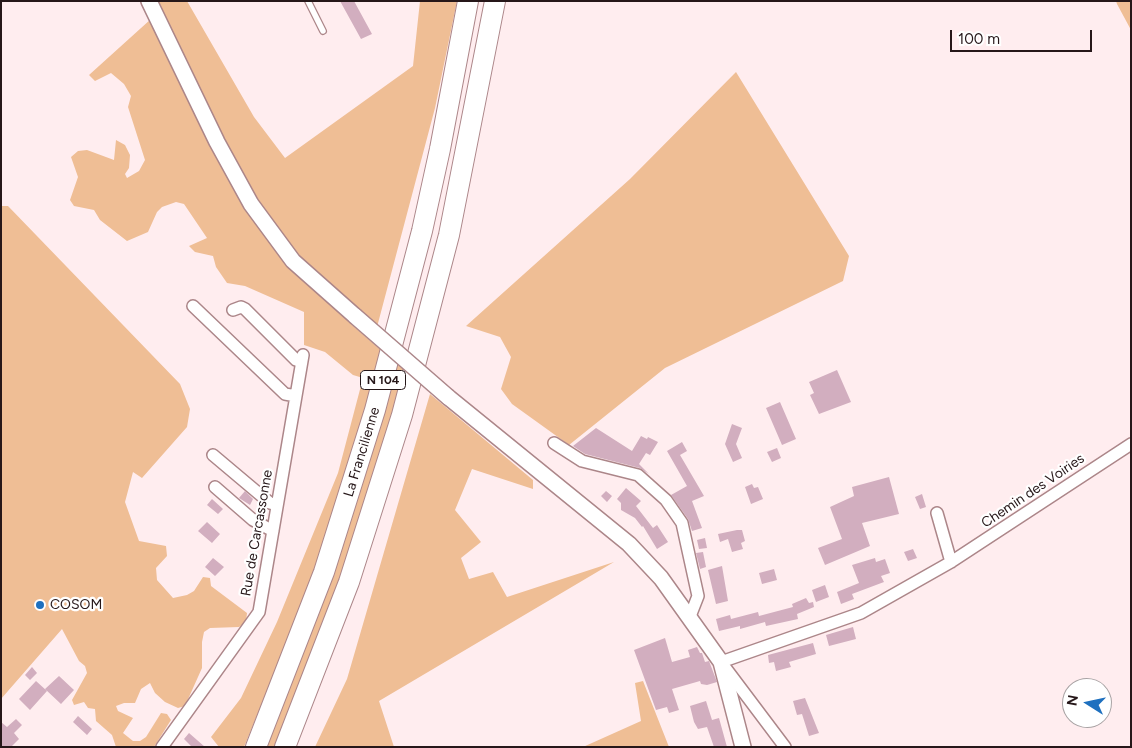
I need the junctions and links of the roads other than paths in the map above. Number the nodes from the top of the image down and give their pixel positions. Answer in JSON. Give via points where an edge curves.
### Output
{"nodes":[{"id":1,"x":149,"y":1,"type":"edge"},
{"id":2,"x":308,"y":1,"type":"edge"},
{"id":3,"x":468,"y":1,"type":"edge"},
{"id":4,"x":495,"y":1,"type":"edge"},
{"id":5,"x":323,"y":31,"type":"dead end"},
{"id":6,"x":193,"y":306,"type":"dead end"},
{"id":7,"x":233,"y":310,"type":"dead end"},
{"id":8,"x":296,"y":396,"type":"junction"},
{"id":9,"x":554,"y":443,"type":"dead end"},
{"id":10,"x":1131,"y":444,"type":"edge"},
{"id":11,"x":213,"y":455,"type":"dead end"},
{"id":12,"x":215,"y":487,"type":"dead end"},
{"id":13,"x":277,"y":505,"type":"junction"},
{"id":14,"x":937,"y":513,"type":"dead end"},
{"id":15,"x":273,"y":531,"type":"junction"},
{"id":16,"x":951,"y":562,"type":"junction"},
{"id":17,"x":689,"y":620,"type":"junction"},
{"id":18,"x":721,"y":662,"type":"junction"},
{"id":19,"x":162,"y":747,"type":"edge"},
{"id":20,"x":256,"y":747,"type":"edge"},
{"id":21,"x":285,"y":747,"type":"edge"},
{"id":22,"x":743,"y":747,"type":"edge"},
{"id":23,"x":785,"y":747,"type":"edge"}],
"edges":[{"from":1,"to":17,"type":"street","bridge":true,"via":[[217,142],[251,204],[293,261],[448,397],[629,544],[661,578]]},
{"from":2,"to":5,"type":"lane"},
{"from":3,"to":20,"type":"highway","name":"La Francilienne","number":"N 104","via":[[424,222],[378,401],[324,572]]},
{"from":4,"to":21,"type":"highway","name":"La Francilienne","number":"N 104","via":[[449,235],[402,415],[349,582]]},
{"from":6,"to":8,"type":"street","via":[[285,394]]},
{"from":7,"to":8,"type":"street","name":"Rue de Carcassonne","via":[[245,308],[296,360],[302,359]]},
{"from":8,"to":13,"type":"street","name":"Rue de Carcassonne"},
{"from":9,"to":17,"type":"street","via":[[582,461],[638,475],[666,500],[682,523],[698,596]]},
{"from":10,"to":16,"type":"street","name":"Chemin des Voiries"},
{"from":11,"to":13,"type":"street","via":[[270,503]]},
{"from":12,"to":15,"type":"street","via":[[253,520]]},
{"from":13,"to":15,"type":"street","name":"Rue de Carcassonne"},
{"from":14,"to":16,"type":"street"},
{"from":15,"to":19,"type":"street","name":"Rue de Carcassonne","via":[[259,612]]},
{"from":16,"to":18,"type":"street","name":"Chemin des Voiries","via":[[861,613]]},
{"from":17,"to":18,"type":"street"},
{"from":18,"to":22,"type":"street"},
{"from":18,"to":23,"type":"street"}]}
